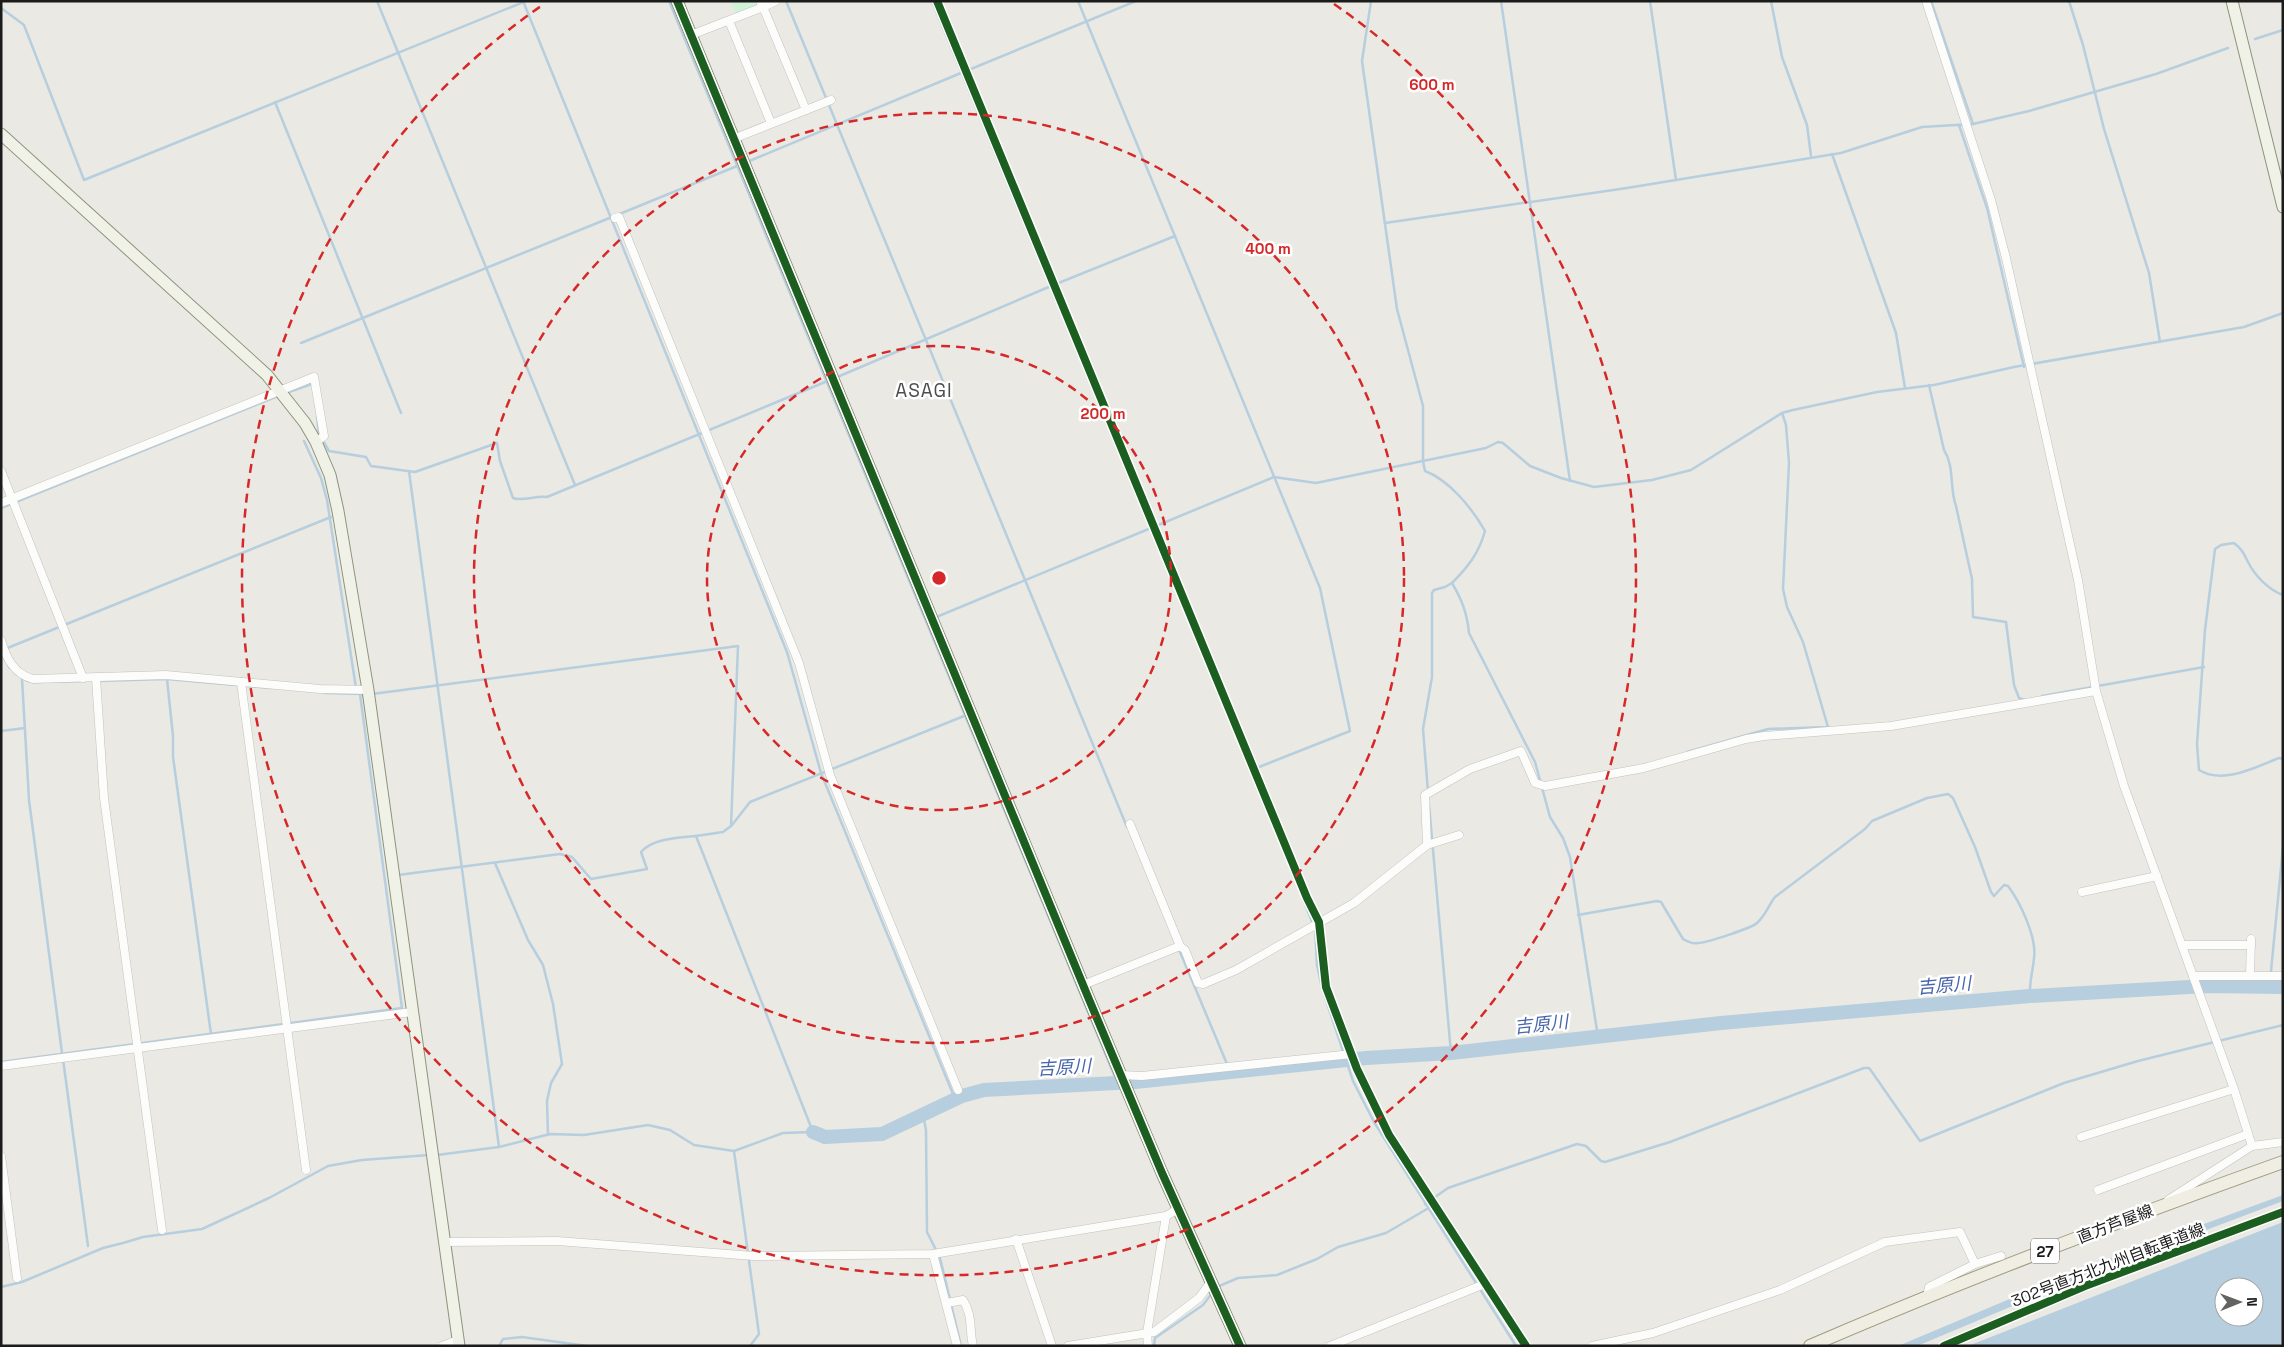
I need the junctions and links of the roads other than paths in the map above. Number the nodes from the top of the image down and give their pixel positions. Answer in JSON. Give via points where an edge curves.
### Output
{"nodes":[{"id":1,"x":677,"y":1,"type":"edge"},
{"id":2,"x":776,"y":1,"type":"edge"},
{"id":3,"x":937,"y":1,"type":"edge"},
{"id":4,"x":1926,"y":1,"type":"edge"},
{"id":5,"x":2232,"y":1,"type":"edge"},
{"id":6,"x":762,"y":4,"type":"edge"},
{"id":7,"x":729,"y":21,"type":"junction"},
{"id":8,"x":691,"y":35,"type":"junction"},
{"id":9,"x":831,"y":100,"type":"dead end"},
{"id":10,"x":806,"y":110,"type":"junction"},
{"id":11,"x":771,"y":123,"type":"junction"},
{"id":12,"x":1,"y":134,"type":"edge"},
{"id":13,"x":732,"y":139,"type":"junction"},
{"id":14,"x":2283,"y":207,"type":"edge"},
{"id":15,"x":615,"y":218,"type":"dead end"},
{"id":16,"x":280,"y":390,"type":"junction"},
{"id":17,"x":316,"y":442,"type":"junction"},
{"id":18,"x":1,"y":471,"type":"edge"},
{"id":19,"x":13,"y":499,"type":"junction"},
{"id":20,"x":1,"y":503,"type":"edge"},
{"id":21,"x":1,"y":640,"type":"edge"},
{"id":22,"x":83,"y":678,"type":"junction"},
{"id":23,"x":96,"y":678,"type":"junction"},
{"id":24,"x":241,"y":682,"type":"junction"},
{"id":25,"x":368,"y":690,"type":"junction"},
{"id":26,"x":2096,"y":691,"type":"junction"},
{"id":27,"x":1130,"y":824,"type":"dead end"},
{"id":28,"x":1459,"y":835,"type":"dead end"},
{"id":29,"x":1427,"y":845,"type":"junction"},
{"id":30,"x":2157,"y":876,"type":"junction"},
{"id":31,"x":2082,"y":892,"type":"dead end"},
{"id":32,"x":1319,"y":922,"type":"junction"},
{"id":33,"x":2182,"y":945,"type":"junction"},
{"id":34,"x":1180,"y":946,"type":"junction"},
{"id":35,"x":2194,"y":976,"type":"junction"},
{"id":36,"x":2250,"y":976,"type":"junction"},
{"id":37,"x":2283,"y":976,"type":"edge"},
{"id":38,"x":1083,"y":985,"type":"junction"},
{"id":39,"x":412,"y":1012,"type":"junction"},
{"id":40,"x":288,"y":1029,"type":"junction"},
{"id":41,"x":137,"y":1050,"type":"junction"},
{"id":42,"x":1352,"y":1054,"type":"junction"},
{"id":43,"x":1,"y":1066,"type":"edge"},
{"id":44,"x":1121,"y":1075,"type":"junction"},
{"id":45,"x":2234,"y":1089,"type":"junction"},
{"id":46,"x":958,"y":1090,"type":"dead end"},
{"id":47,"x":2248,"y":1134,"type":"junction"},
{"id":48,"x":2081,"y":1137,"type":"dead end"},
{"id":49,"x":2283,"y":1142,"type":"edge"},
{"id":50,"x":2252,"y":1146,"type":"junction"},
{"id":51,"x":1,"y":1156,"type":"edge"},
{"id":52,"x":2283,"y":1162,"type":"edge"},
{"id":53,"x":306,"y":1170,"type":"dead end"},
{"id":54,"x":2098,"y":1190,"type":"dead end"},
{"id":55,"x":2166,"y":1204,"type":"junction"},
{"id":56,"x":1178,"y":1209,"type":"junction"},
{"id":57,"x":1166,"y":1216,"type":"junction"},
{"id":58,"x":162,"y":1230,"type":"dead end"},
{"id":59,"x":1016,"y":1240,"type":"junction"},
{"id":60,"x":444,"y":1242,"type":"junction"},
{"id":61,"x":933,"y":1254,"type":"junction"},
{"id":62,"x":2001,"y":1256,"type":"dead end"},
{"id":63,"x":1975,"y":1264,"type":"junction"},
{"id":64,"x":17,"y":1278,"type":"dead end"},
{"id":65,"x":1211,"y":1282,"type":"junction"},
{"id":66,"x":1488,"y":1283,"type":"junction"},
{"id":67,"x":1927,"y":1296,"type":"junction"},
{"id":68,"x":947,"y":1303,"type":"junction"},
{"id":69,"x":1147,"y":1332,"type":"junction"},
{"id":70,"x":459,"y":1343,"type":"edge"},
{"id":71,"x":442,"y":1346,"type":"edge"},
{"id":72,"x":957,"y":1346,"type":"edge"},
{"id":73,"x":973,"y":1346,"type":"edge"},
{"id":74,"x":1052,"y":1346,"type":"edge"},
{"id":75,"x":1068,"y":1346,"type":"edge"},
{"id":76,"x":1148,"y":1346,"type":"edge"},
{"id":77,"x":1240,"y":1346,"type":"edge"},
{"id":78,"x":1330,"y":1346,"type":"edge"},
{"id":79,"x":1526,"y":1346,"type":"edge"},
{"id":80,"x":1592,"y":1346,"type":"edge"},
{"id":81,"x":1810,"y":1346,"type":"edge"}],
"edges":[{"from":1,"to":8,"type":"street"},
{"from":2,"to":6,"type":"street"},
{"from":3,"to":32,"type":"street","via":[[1306,898]]},
{"from":4,"to":26,"type":"street","via":[[2006,258],[2078,580]]},
{"from":5,"to":14,"type":"street"},
{"from":6,"to":7,"type":"street"},
{"from":6,"to":10,"type":"street"},
{"from":7,"to":8,"type":"street"},
{"from":7,"to":11,"type":"street"},
{"from":8,"to":13,"type":"street"},
{"from":9,"to":10,"type":"street"},
{"from":10,"to":11,"type":"street"},
{"from":11,"to":13,"type":"street"},
{"from":12,"to":16,"type":"street","via":[[226,336]]},
{"from":13,"to":38,"type":"street"},
{"from":15,"to":46,"type":"street","via":[[619,217],[799,663],[830,774]]},
{"from":16,"to":17,"type":"street"},
{"from":16,"to":17,"type":"street","via":[[314,377],[324,436]]},
{"from":16,"to":19,"type":"street"},
{"from":17,"to":25,"type":"street","via":[[330,475],[338,511]]},
{"from":18,"to":19,"type":"street"},
{"from":19,"to":20,"type":"street"},
{"from":19,"to":22,"type":"street"},
{"from":21,"to":22,"type":"street","via":[[13,666],[27,677]]},
{"from":22,"to":23,"type":"street"},
{"from":23,"to":24,"type":"street","via":[[166,675]]},
{"from":23,"to":41,"type":"street","via":[[104,798]]},
{"from":24,"to":25,"type":"street"},
{"from":24,"to":40,"type":"street"},
{"from":25,"to":39,"type":"street"},
{"from":26,"to":29,"type":"street","via":[[1891,726],[1746,739],[1644,768],[1545,786],[1535,783],[1521,751],[1470,769],[1425,795]]},
{"from":26,"to":30,"type":"street","via":[[2124,786]]},
{"from":27,"to":34,"type":"street"},
{"from":28,"to":29,"type":"street"},
{"from":29,"to":32,"type":"street","via":[[1354,903]]},
{"from":30,"to":31,"type":"street"},
{"from":30,"to":33,"type":"street"},
{"from":32,"to":34,"type":"street","via":[[1236,970],[1203,984],[1198,984],[1185,950]]},
{"from":32,"to":42,"type":"street","via":[[1326,987]]},
{"from":33,"to":35,"type":"street"},
{"from":33,"to":36,"type":"street","via":[[2251,942]]},
{"from":34,"to":38,"type":"street"},
{"from":35,"to":36,"type":"street"},
{"from":35,"to":45,"type":"street"},
{"from":36,"to":37,"type":"street"},
{"from":38,"to":44,"type":"street"},
{"from":39,"to":40,"type":"street"},
{"from":39,"to":60,"type":"street"},
{"from":40,"to":41,"type":"street"},
{"from":40,"to":53,"type":"street"},
{"from":41,"to":43,"type":"street"},
{"from":41,"to":58,"type":"street"},
{"from":42,"to":44,"type":"street","via":[[1142,1076]]},
{"from":42,"to":66,"type":"street","via":[[1389,1135]]},
{"from":44,"to":56,"type":"street"},
{"from":45,"to":47,"type":"street"},
{"from":45,"to":48,"type":"street"},
{"from":47,"to":50,"type":"street"},
{"from":47,"to":54,"type":"street"},
{"from":49,"to":50,"type":"street"},
{"from":50,"to":55,"type":"street","via":[[2179,1191]]},
{"from":51,"to":64,"type":"street"},
{"from":52,"to":55,"type":"main road","name":"直方芦屋線","number":"27"},
{"from":55,"to":67,"type":"main road","name":"直方芦屋線","number":"27"},
{"from":56,"to":57,"type":"street"},
{"from":56,"to":65,"type":"street"},
{"from":57,"to":59,"type":"street"},
{"from":57,"to":69,"type":"street"},
{"from":59,"to":61,"type":"street"},
{"from":59,"to":74,"type":"street"},
{"from":60,"to":61,"type":"street","via":[[557,1241],[754,1256]]},
{"from":60,"to":70,"type":"street"},
{"from":61,"to":68,"type":"street"},
{"from":62,"to":63,"type":"street"},
{"from":63,"to":67,"type":"street","via":[[1929,1287]]},
{"from":63,"to":80,"type":"street","via":[[1960,1232],[1885,1242],[1780,1290],[1653,1333]]},
{"from":65,"to":69,"type":"street","via":[[1199,1298],[1154,1332]]},
{"from":65,"to":77,"type":"street"},
{"from":66,"to":78,"type":"street"},
{"from":66,"to":79,"type":"street"},
{"from":67,"to":81,"type":"main road","name":"直方芦屋線","number":"27"},
{"from":68,"to":72,"type":"street"},
{"from":68,"to":73,"type":"street","via":[[963,1300],[968,1308]]},
{"from":69,"to":75,"type":"street"},
{"from":69,"to":76,"type":"street"},
{"from":70,"to":71,"type":"street"}]}
